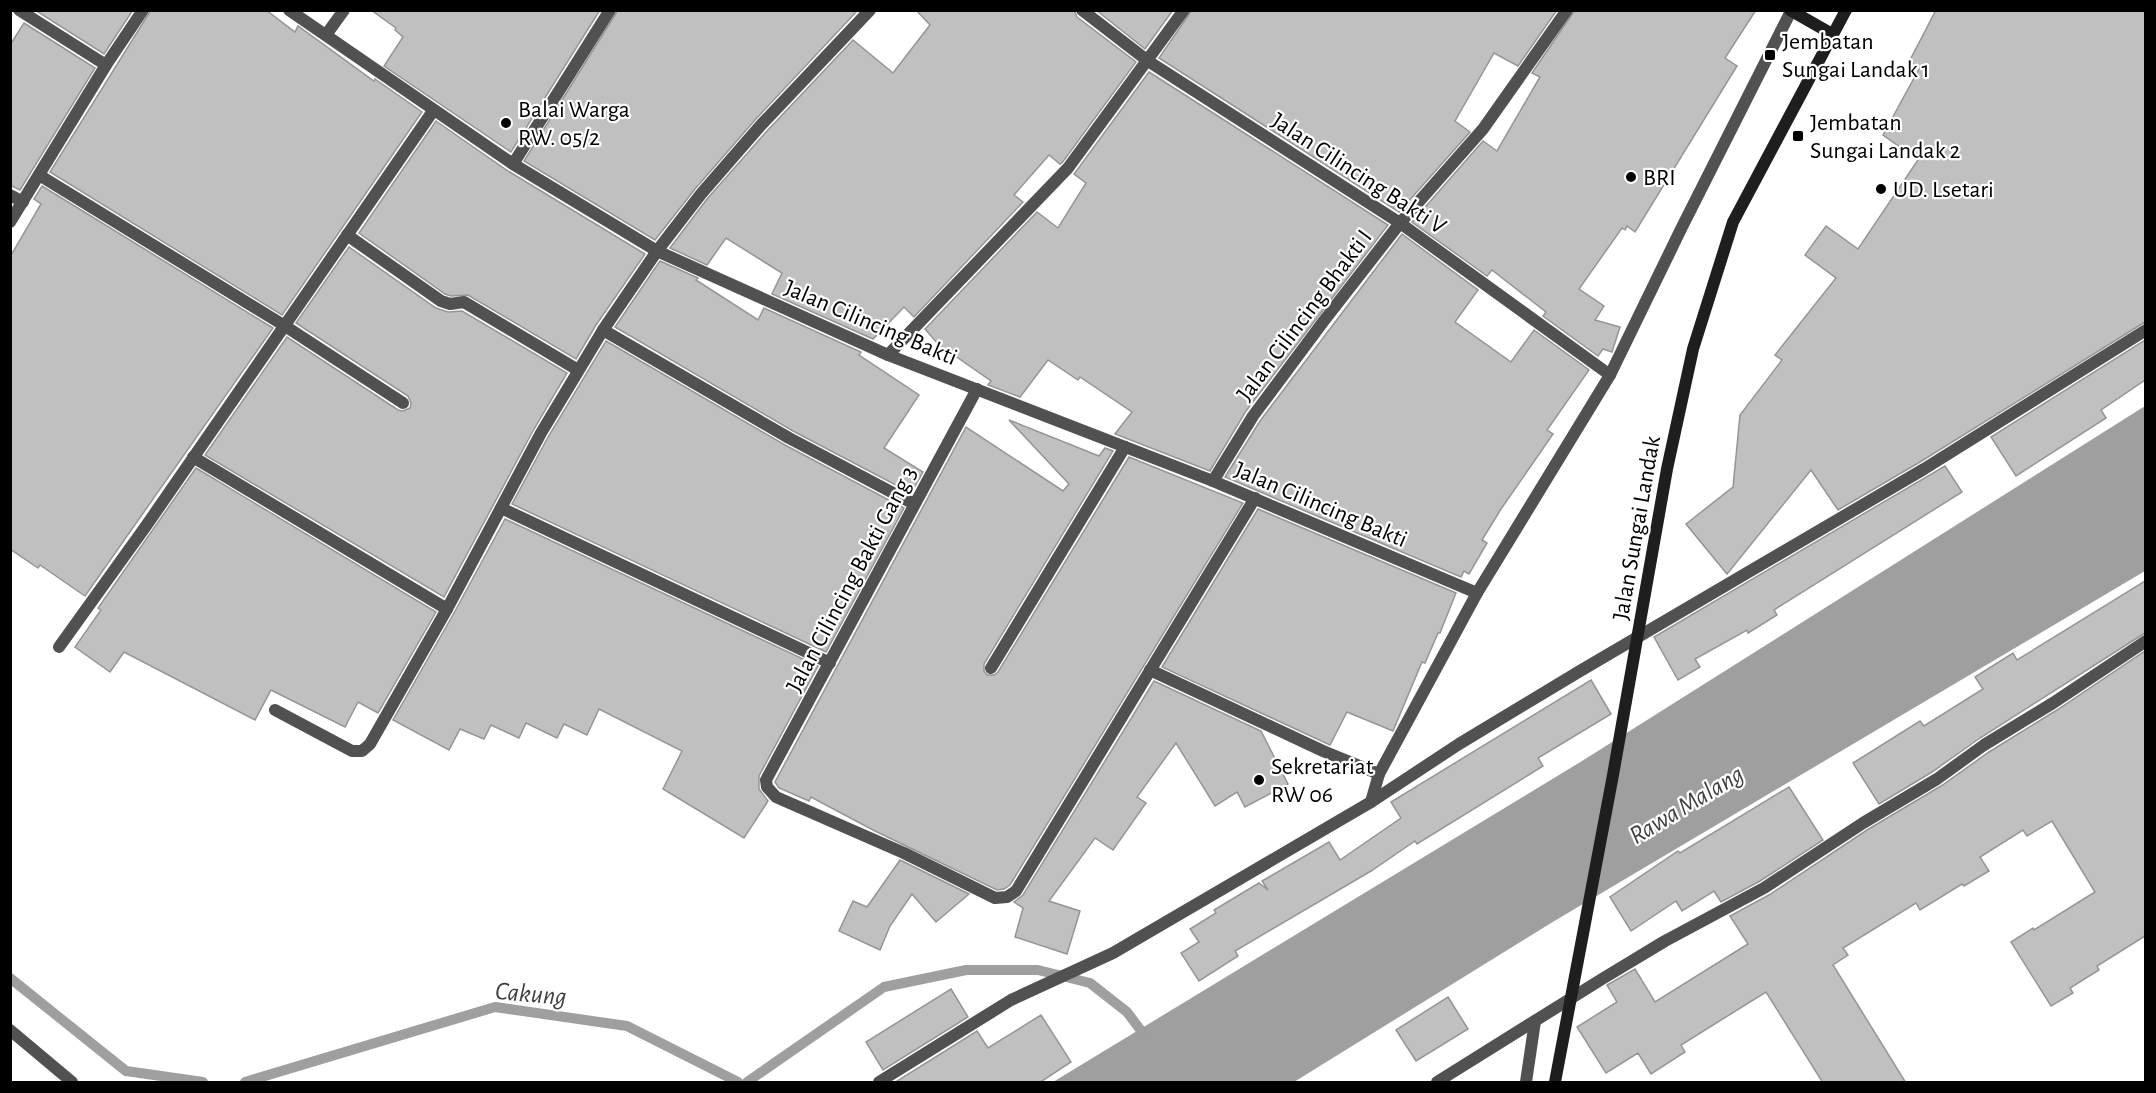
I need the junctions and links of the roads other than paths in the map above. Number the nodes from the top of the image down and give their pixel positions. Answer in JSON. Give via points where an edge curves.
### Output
{"nodes":[{"id":1,"x":19,"y":10,"type":"edge"},
{"id":2,"x":143,"y":10,"type":"edge"},
{"id":3,"x":289,"y":10,"type":"edge"},
{"id":4,"x":344,"y":10,"type":"edge"},
{"id":5,"x":610,"y":10,"type":"edge"},
{"id":6,"x":870,"y":10,"type":"edge"},
{"id":7,"x":1082,"y":10,"type":"edge"},
{"id":8,"x":1184,"y":10,"type":"edge"},
{"id":9,"x":1567,"y":10,"type":"edge"},
{"id":10,"x":1846,"y":10,"type":"edge"},
{"id":11,"x":1791,"y":11,"type":"edge"},
{"id":12,"x":1832,"y":34,"type":"junction"},
{"id":13,"x":326,"y":35,"type":"junction"},
{"id":14,"x":1148,"y":61,"type":"junction"},
{"id":15,"x":106,"y":65,"type":"junction"},
{"id":16,"x":433,"y":111,"type":"junction"},
{"id":17,"x":513,"y":164,"type":"junction"},
{"id":18,"x":39,"y":175,"type":"junction"},
{"id":19,"x":10,"y":195,"type":"edge"},
{"id":20,"x":23,"y":202,"type":"junction"},
{"id":21,"x":10,"y":222,"type":"edge"},
{"id":22,"x":1400,"y":223,"type":"junction"},
{"id":23,"x":347,"y":235,"type":"junction"},
{"id":24,"x":657,"y":251,"type":"junction"},
{"id":25,"x":285,"y":326,"type":"junction"},
{"id":26,"x":603,"y":330,"type":"junction"},
{"id":27,"x":2145,"y":330,"type":"edge"},
{"id":28,"x":888,"y":355,"type":"junction"},
{"id":29,"x":578,"y":370,"type":"junction"},
{"id":30,"x":1610,"y":375,"type":"junction"},
{"id":31,"x":977,"y":389,"type":"junction"},
{"id":32,"x":403,"y":404,"type":"dead end"},
{"id":33,"x":1125,"y":447,"type":"junction"},
{"id":34,"x":194,"y":457,"type":"junction"},
{"id":35,"x":1214,"y":481,"type":"junction"},
{"id":36,"x":1255,"y":498,"type":"junction"},
{"id":37,"x":914,"y":504,"type":"junction"},
{"id":38,"x":501,"y":508,"type":"junction"},
{"id":39,"x":1477,"y":593,"type":"junction"},
{"id":40,"x":447,"y":609,"type":"junction"},
{"id":41,"x":2145,"y":641,"type":"edge"},
{"id":42,"x":59,"y":647,"type":"dead end"},
{"id":43,"x":830,"y":663,"type":"junction"},
{"id":44,"x":991,"y":668,"type":"dead end"},
{"id":45,"x":1150,"y":670,"type":"junction"},
{"id":46,"x":275,"y":710,"type":"dead end"},
{"id":47,"x":1379,"y":774,"type":"junction"},
{"id":48,"x":1371,"y":802,"type":"junction"},
{"id":49,"x":1535,"y":1021,"type":"junction"},
{"id":50,"x":10,"y":1030,"type":"edge"},
{"id":51,"x":72,"y":1083,"type":"edge"},
{"id":52,"x":879,"y":1083,"type":"edge"},
{"id":53,"x":1437,"y":1083,"type":"edge"},
{"id":54,"x":1526,"y":1083,"type":"edge"},
{"id":55,"x":1555,"y":1083,"type":"edge"}],
"edges":[{"from":1,"to":15,"type":"street"},
{"from":2,"to":15,"type":"street"},
{"from":3,"to":13,"type":"street","name":"Jalan Cilincing Bakti"},
{"from":4,"to":13,"type":"street"},
{"from":5,"to":17,"type":"street"},
{"from":6,"to":24,"type":"street","via":[[761,125]]},
{"from":7,"to":14,"type":"street","name":"Jalan Cilincing Bakti V"},
{"from":8,"to":14,"type":"street"},
{"from":9,"to":22,"type":"street","name":"Jalan Cilincing Bhakti I","via":[[1483,129]]},
{"from":10,"to":12,"type":"street","name":"Jalan Sungai Landak"},
{"from":11,"to":12,"type":"street"},
{"from":11,"to":30,"type":"street"},
{"from":12,"to":55,"type":"street","name":"Jalan Sungai Landak","via":[[1733,222],[1693,349],[1667,469]]},
{"from":13,"to":16,"type":"street","name":"Jalan Cilincing Bakti"},
{"from":14,"to":22,"type":"street","name":"Jalan Cilincing Bakti V"},
{"from":14,"to":28,"type":"street","via":[[1068,168]]},
{"from":15,"to":18,"type":"street"},
{"from":16,"to":17,"type":"street","name":"Jalan Cilincing Bakti"},
{"from":16,"to":23,"type":"street"},
{"from":17,"to":24,"type":"street","name":"Jalan Cilincing Bakti"},
{"from":18,"to":20,"type":"street"},
{"from":18,"to":25,"type":"street"},
{"from":19,"to":20,"type":"street"},
{"from":20,"to":21,"type":"street"},
{"from":22,"to":30,"type":"street","name":"Jalan Cilincing Bakti V"},
{"from":22,"to":35,"type":"street","name":"Jalan Cilincing Bhakti I","via":[[1253,416]]},
{"from":23,"to":25,"type":"street"},
{"from":23,"to":29,"type":"street","via":[[441,301],[464,302]]},
{"from":24,"to":26,"type":"street"},
{"from":24,"to":28,"type":"street","name":"Jalan Cilincing Bakti"},
{"from":25,"to":32,"type":"street"},
{"from":25,"to":34,"type":"street"},
{"from":26,"to":29,"type":"street"},
{"from":26,"to":37,"type":"street","via":[[789,438]]},
{"from":27,"to":48,"type":"street","via":[[1924,469],[1459,744]]},
{"from":28,"to":31,"type":"street","name":"Jalan Cilincing Bakti"},
{"from":29,"to":38,"type":"street"},
{"from":30,"to":39,"type":"street"},
{"from":31,"to":33,"type":"street","name":"Jalan Cilincing Bakti"},
{"from":31,"to":37,"type":"street","name":"Jalan Cilincing Bakti Gang 3"},
{"from":33,"to":35,"type":"street","name":"Jalan Cilincing Bakti"},
{"from":33,"to":44,"type":"street"},
{"from":34,"to":40,"type":"street"},
{"from":34,"to":42,"type":"street"},
{"from":35,"to":36,"type":"street","name":"Jalan Cilincing Bakti"},
{"from":36,"to":39,"type":"street","name":"Jalan Cilincing Bakti"},
{"from":36,"to":45,"type":"street"},
{"from":37,"to":43,"type":"street","name":"Jalan Cilincing Bakti Gang 3"},
{"from":38,"to":40,"type":"street"},
{"from":38,"to":43,"type":"street"},
{"from":39,"to":47,"type":"street"},
{"from":40,"to":46,"type":"street","via":[[362,751],[352,751]]},
{"from":41,"to":49,"type":"street","via":[[1764,888],[1665,941]]},
{"from":43,"to":45,"type":"street","name":"Jalan Cilincing Bakti Gang 3","via":[[766,780],[769,790],[776,797],[995,898],[1016,891]]},
{"from":45,"to":47,"type":"street"},
{"from":47,"to":48,"type":"street"},
{"from":48,"to":52,"type":"street","via":[[1113,953],[1011,1000]]},
{"from":49,"to":53,"type":"street"},
{"from":49,"to":54,"type":"street"},
{"from":50,"to":51,"type":"street"}]}
